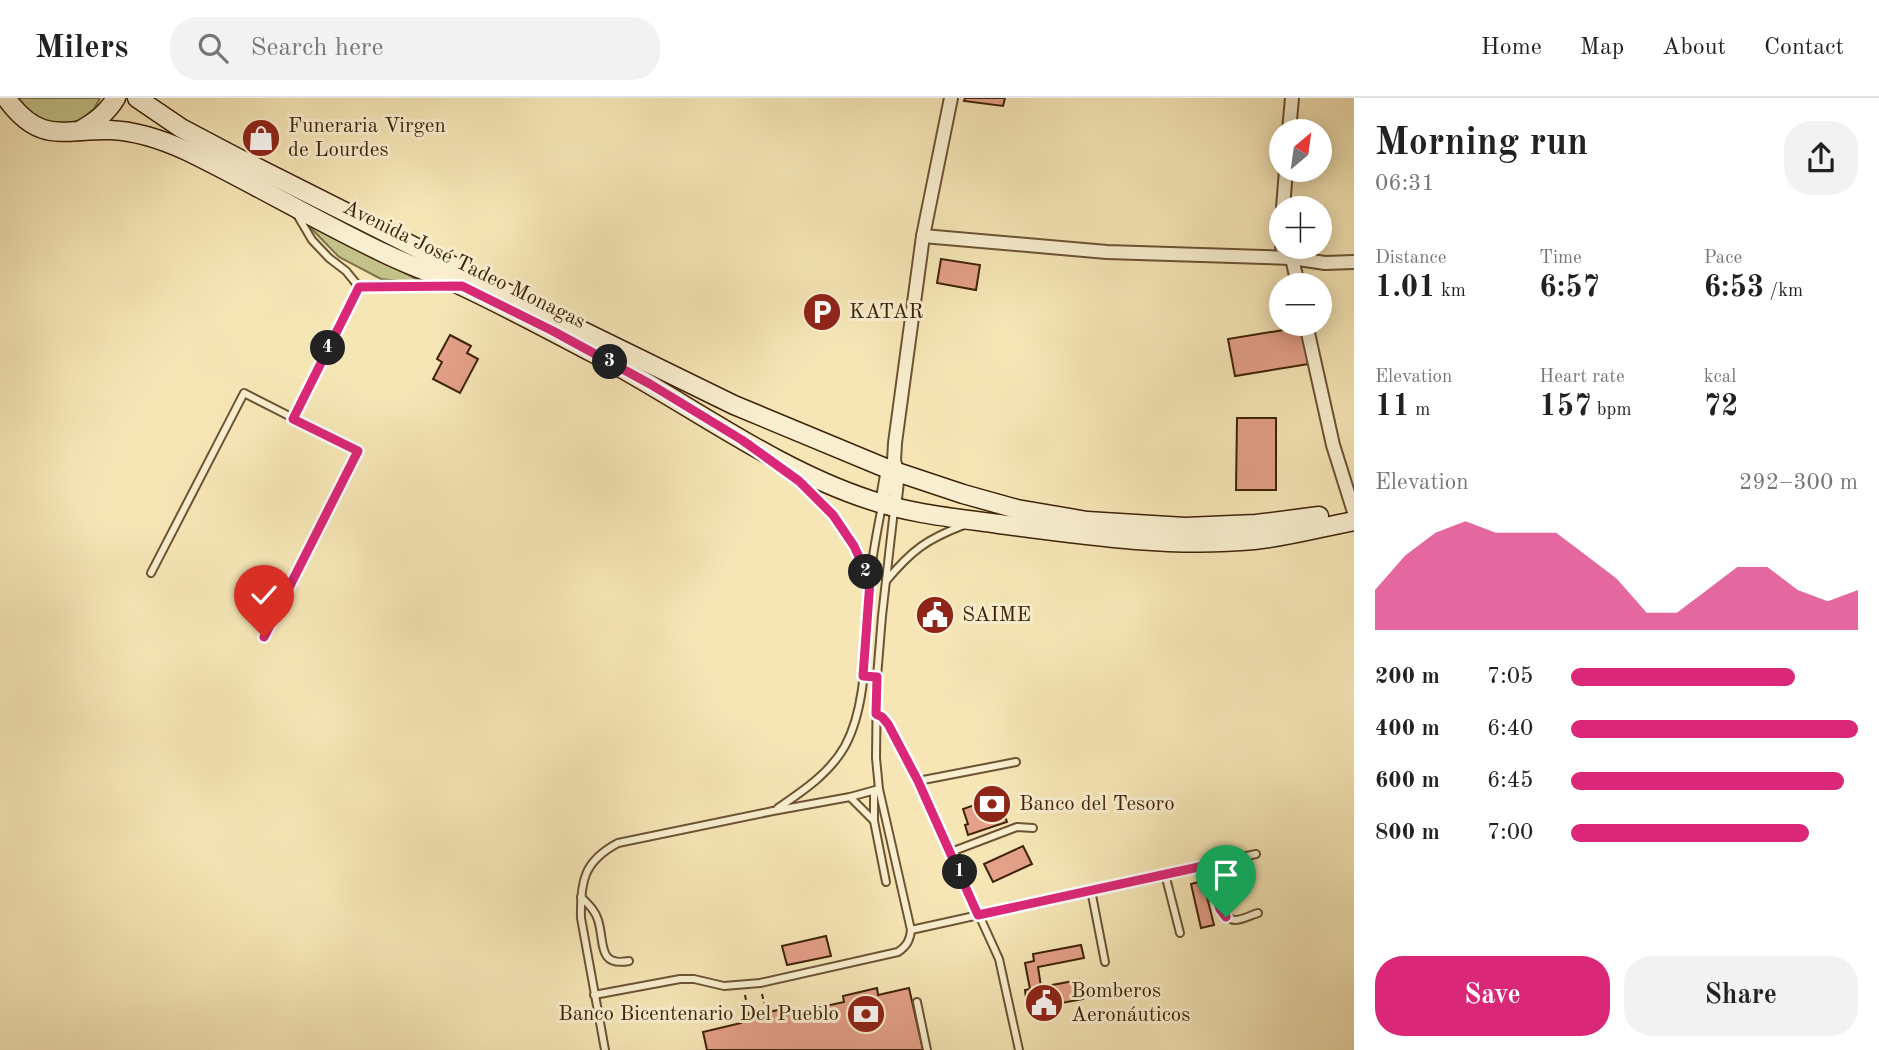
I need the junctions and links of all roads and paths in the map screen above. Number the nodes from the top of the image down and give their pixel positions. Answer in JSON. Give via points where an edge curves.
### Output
{"nodes":[{"id":1,"x":6,"y":98,"type":"edge"},
{"id":2,"x":116,"y":98,"type":"edge"},
{"id":3,"x":136,"y":98,"type":"edge"},
{"id":4,"x":951,"y":98,"type":"edge"},
{"id":5,"x":1292,"y":98,"type":"edge"},
{"id":6,"x":1290,"y":119,"type":"edge"},
{"id":7,"x":76,"y":133,"type":"junction"},
{"id":8,"x":291,"y":205,"type":"junction"},
{"id":9,"x":923,"y":236,"type":"junction"},
{"id":10,"x":1269,"y":257,"type":"edge"},
{"id":11,"x":1299,"y":259,"type":"edge"},
{"id":12,"x":1354,"y":262,"type":"edge"},
{"id":13,"x":462,"y":286,"type":"junction"},
{"id":14,"x":359,"y":287,"type":"junction"},
{"id":15,"x":1309,"y":336,"type":"edge"},
{"id":16,"x":293,"y":419,"type":"junction"},
{"id":17,"x":742,"y":440,"type":"junction"},
{"id":18,"x":893,"y":468,"type":"junction"},
{"id":19,"x":888,"y":505,"type":"junction"},
{"id":20,"x":1354,"y":512,"type":"edge"},
{"id":21,"x":978,"y":521,"type":"junction"},
{"id":22,"x":1354,"y":521,"type":"edge"},
{"id":23,"x":151,"y":573,"type":"dead end"},
{"id":24,"x":870,"y":581,"type":"junction"},
{"id":25,"x":885,"y":582,"type":"junction"},
{"id":26,"x":264,"y":637,"type":"dead end"},
{"id":27,"x":863,"y":676,"type":"junction"},
{"id":28,"x":877,"y":677,"type":"junction"},
{"id":29,"x":876,"y":714,"type":"junction"},
{"id":30,"x":1016,"y":762,"type":"dead end"},
{"id":31,"x":918,"y":781,"type":"junction"},
{"id":32,"x":876,"y":790,"type":"junction"},
{"id":33,"x":850,"y":797,"type":"junction"},
{"id":34,"x":773,"y":811,"type":"junction"},
{"id":35,"x":874,"y":821,"type":"junction"},
{"id":36,"x":1033,"y":828,"type":"dead end"},
{"id":37,"x":951,"y":852,"type":"junction"},
{"id":38,"x":1256,"y":854,"type":"dead end"},
{"id":39,"x":1208,"y":865,"type":"junction"},
{"id":40,"x":1165,"y":874,"type":"junction"},
{"id":41,"x":886,"y":882,"type":"dead end"},
{"id":42,"x":1091,"y":890,"type":"junction"},
{"id":43,"x":581,"y":897,"type":"junction"},
{"id":44,"x":1258,"y":913,"type":"dead end"},
{"id":45,"x":978,"y":915,"type":"junction"},
{"id":46,"x":911,"y":930,"type":"junction"},
{"id":47,"x":1180,"y":933,"type":"dead end"},
{"id":48,"x":629,"y":961,"type":"dead end"},
{"id":49,"x":1105,"y":962,"type":"dead end"},
{"id":50,"x":761,"y":989,"type":"dead end"},
{"id":51,"x":594,"y":995,"type":"junction"},
{"id":52,"x":745,"y":995,"type":"dead end"},
{"id":53,"x":917,"y":1002,"type":"dead end"},
{"id":54,"x":766,"y":1012,"type":"dead end"},
{"id":55,"x":749,"y":1016,"type":"dead end"},
{"id":56,"x":605,"y":1050,"type":"edge"},
{"id":57,"x":927,"y":1050,"type":"edge"},
{"id":58,"x":1019,"y":1050,"type":"edge"}],
"edges":[{"from":1,"to":7,"type":"main road","name":"Avenida José Tadeo Monagas","via":[[45,130]]},
{"from":2,"to":7,"type":"main road","via":[[108,111]]},
{"from":3,"to":18,"type":"main road","name":"Avenida José Tadeo Monagas","via":[[236,157],[734,405]]},
{"from":4,"to":9,"type":"street"},
{"from":5,"to":6,"type":"street"},
{"from":7,"to":8,"type":"main road","name":"Avenida José Tadeo Monagas","via":[[130,132],[172,144]]},
{"from":8,"to":13,"type":"main road","name":"Avenida José Tadeo Monagas","via":[[389,256]]},
{"from":8,"to":14,"type":"lane","via":[[312,240]]},
{"from":9,"to":10,"type":"street","via":[[1107,252]]},
{"from":9,"to":18,"type":"street"},
{"from":11,"to":12,"type":"street"},
{"from":13,"to":14,"type":"lane"},
{"from":13,"to":17,"type":"main road","name":"Avenida José Tadeo Monagas","via":[[650,384]]},
{"from":14,"to":16,"type":"lane"},
{"from":15,"to":20,"type":"street","via":[[1333,445]]},
{"from":16,"to":23,"type":"lane","via":[[244,393]]},
{"from":16,"to":26,"type":"lane","via":[[358,451]]},
{"from":17,"to":19,"type":"main road","name":"Avenida José Tadeo Monagas","via":[[849,493]]},
{"from":17,"to":24,"type":"lane","via":[[799,481],[833,515]]},
{"from":18,"to":19,"type":"street"},
{"from":18,"to":20,"type":"main road","name":"Avenida José Tadeo Monagas","via":[[1017,509],[1087,521],[1185,527]]},
{"from":19,"to":21,"type":"main road","name":"Avenida José Tadeo Monagas"},
{"from":19,"to":24,"type":"lane"},
{"from":19,"to":25,"type":"lane"},
{"from":21,"to":22,"type":"main road","name":"Avenida José Tadeo Monagas","via":[[1088,536],[1189,541],[1255,540]]},
{"from":21,"to":25,"type":"lane","via":[[920,546]]},
{"from":24,"to":27,"type":"lane"},
{"from":25,"to":28,"type":"lane"},
{"from":27,"to":28,"type":"lane"},
{"from":27,"to":34,"type":"lane","via":[[855,723],[844,747],[817,779]]},
{"from":28,"to":29,"type":"lane"},
{"from":29,"to":31,"type":"lane","via":[[888,724]]},
{"from":29,"to":32,"type":"lane"},
{"from":30,"to":31,"type":"lane"},
{"from":31,"to":37,"type":"lane"},
{"from":32,"to":33,"type":"lane"},
{"from":32,"to":35,"type":"lane"},
{"from":32,"to":46,"type":"lane"},
{"from":33,"to":34,"type":"lane"},
{"from":33,"to":35,"type":"lane"},
{"from":34,"to":43,"type":"lane","via":[[618,843],[591,864]]},
{"from":35,"to":41,"type":"lane"},
{"from":36,"to":37,"type":"lane","via":[[1017,827]]},
{"from":37,"to":45,"type":"lane"},
{"from":38,"to":39,"type":"lane"},
{"from":39,"to":40,"type":"lane"},
{"from":39,"to":44,"type":"lane","via":[[1226,917],[1236,920]]},
{"from":40,"to":42,"type":"lane"},
{"from":40,"to":47,"type":"lane"},
{"from":42,"to":45,"type":"lane"},
{"from":42,"to":49,"type":"lane"},
{"from":43,"to":48,"type":"lane","via":[[595,911],[606,957],[618,963]]},
{"from":43,"to":51,"type":"lane"},
{"from":45,"to":46,"type":"lane"},
{"from":45,"to":58,"type":"lane","via":[[999,959]]},
{"from":46,"to":51,"type":"lane","via":[[898,952],[760,983],[724,986],[680,979]]},
{"from":50,"to":54,"type":"path"},
{"from":51,"to":56,"type":"lane"},
{"from":52,"to":55,"type":"path"},
{"from":53,"to":57,"type":"lane"}]}
